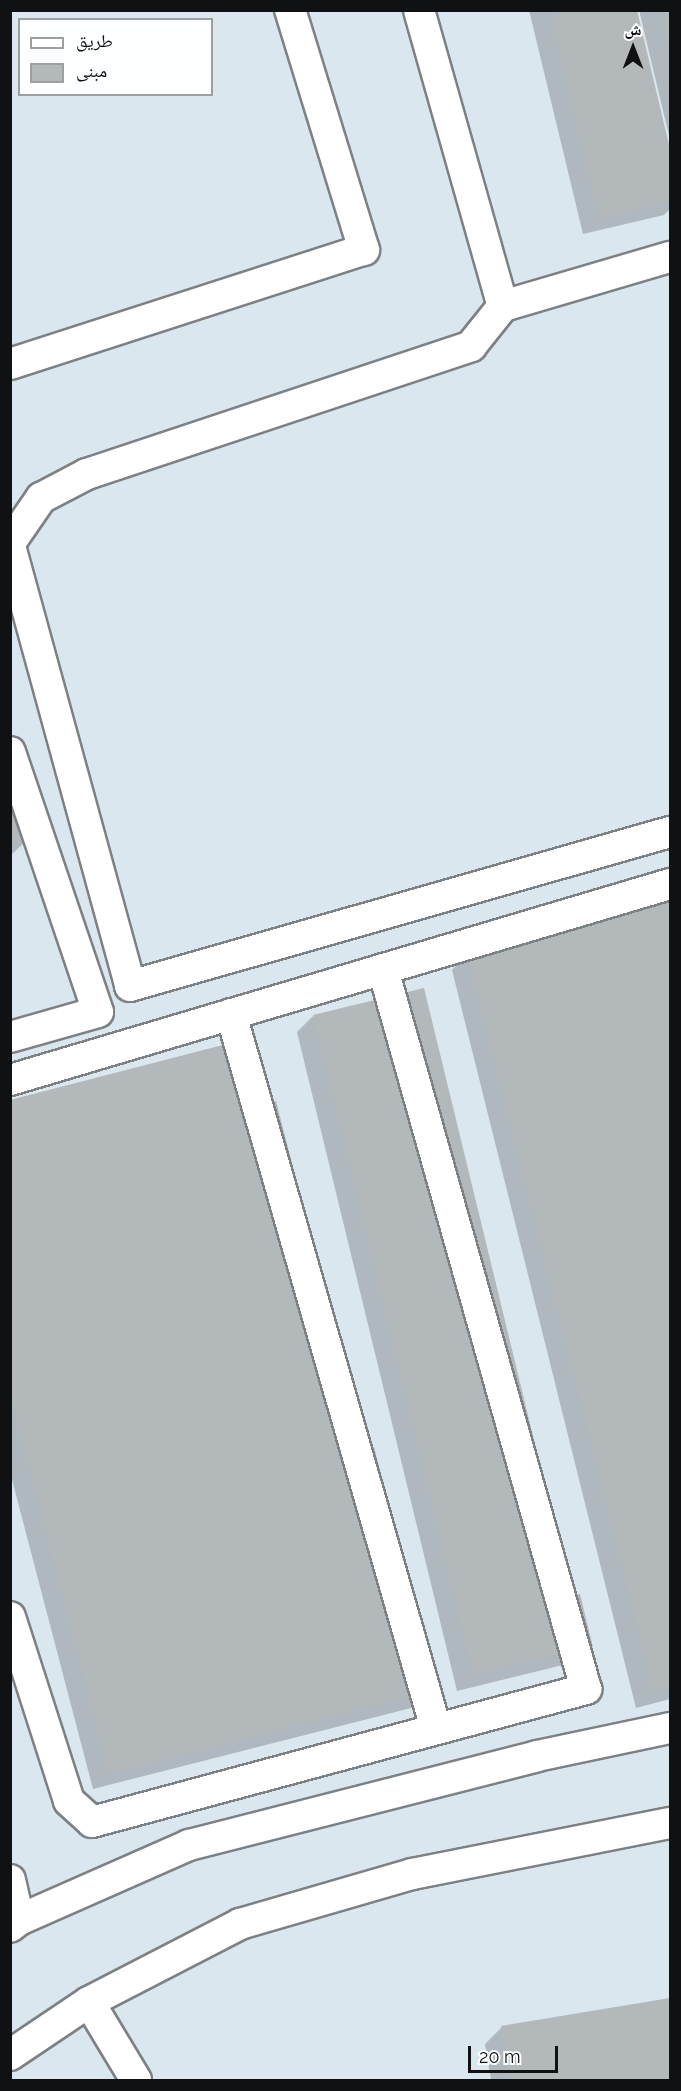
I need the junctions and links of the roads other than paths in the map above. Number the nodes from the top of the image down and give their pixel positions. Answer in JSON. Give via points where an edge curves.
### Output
{"nodes":[{"id":1,"x":290,"y":10,"type":"edge"},
{"id":2,"x":419,"y":10,"type":"edge"},
{"id":3,"x":670,"y":257,"type":"edge"},
{"id":4,"x":503,"y":306,"type":"junction"},
{"id":5,"x":10,"y":364,"type":"edge"},
{"id":6,"x":10,"y":545,"type":"edge"},
{"id":7,"x":10,"y":752,"type":"edge"},
{"id":8,"x":670,"y":832,"type":"edge"},
{"id":9,"x":670,"y":884,"type":"edge"},
{"id":10,"x":384,"y":969,"type":"junction"},
{"id":11,"x":231,"y":1014,"type":"junction"},
{"id":12,"x":10,"y":1037,"type":"edge"},
{"id":13,"x":10,"y":1080,"type":"edge"},
{"id":14,"x":10,"y":1617,"type":"edge"},
{"id":15,"x":670,"y":1728,"type":"edge"},
{"id":16,"x":436,"y":1729,"type":"junction"},
{"id":17,"x":670,"y":1823,"type":"edge"},
{"id":18,"x":10,"y":1880,"type":"edge"},
{"id":19,"x":15,"y":1923,"type":"edge"},
{"id":20,"x":89,"y":2002,"type":"junction"},
{"id":21,"x":10,"y":2055,"type":"edge"},
{"id":22,"x":136,"y":2080,"type":"edge"}],
"edges":[{"from":1,"to":5,"type":"street","via":[[364,250]]},
{"from":2,"to":4,"type":"street"},
{"from":3,"to":4,"type":"street"},
{"from":4,"to":6,"type":"street","via":[[471,346],[87,474],[40,498]]},
{"from":6,"to":8,"type":"street","via":[[130,986]]},
{"from":7,"to":12,"type":"street","via":[[98,1012]]},
{"from":9,"to":10,"type":"street"},
{"from":10,"to":11,"type":"street"},
{"from":10,"to":16,"type":"street","via":[[586,1689]]},
{"from":11,"to":13,"type":"street"},
{"from":11,"to":16,"type":"street"},
{"from":14,"to":16,"type":"street","via":[[69,1801],[92,1822]]},
{"from":15,"to":19,"type":"street","via":[[537,1756],[189,1845]]},
{"from":17,"to":20,"type":"street","via":[[412,1874],[240,1924]]},
{"from":18,"to":19,"type":"street"},
{"from":20,"to":21,"type":"street"},
{"from":20,"to":22,"type":"street"}]}
